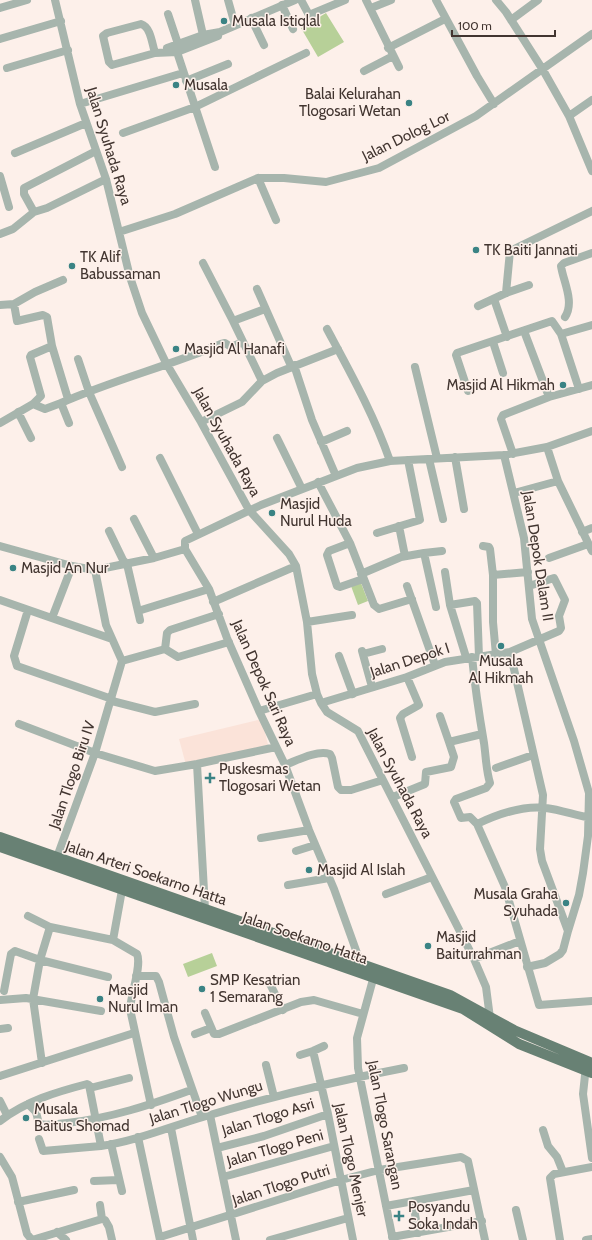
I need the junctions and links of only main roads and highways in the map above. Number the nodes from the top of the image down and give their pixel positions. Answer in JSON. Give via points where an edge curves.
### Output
{"nodes":[{"id":1,"x":0,"y":837,"type":"edge"},
{"id":2,"x":0,"y":847,"type":"edge"},
{"id":3,"x":124,"y":886,"type":"junction"},
{"id":4,"x":375,"y":973,"type":"junction"},
{"id":5,"x":589,"y":1067,"type":"edge"}],
"edges":[{"from":1,"to":3,"type":"main road","name":"Jalan Arteri Soekarno Hatta"},
{"from":2,"to":3,"type":"main road","name":"Jalan Soekarno Hatta"},
{"from":3,"to":4,"type":"main road","name":"Jalan Soekarno Hatta","via":[[312,957],[364,973]]},
{"from":3,"to":4,"type":"main road","name":"Jalan Arteri Soekarno Hatta","via":[[205,909],[360,963]]},
{"from":4,"to":5,"type":"main road","name":"Jalan Arteri Soekarno Hatta","via":[[450,995],[490,1018]]},
{"from":4,"to":5,"type":"main road","name":"Jalan Soekarno Hatta","via":[[463,1009],[519,1044]]}]}
